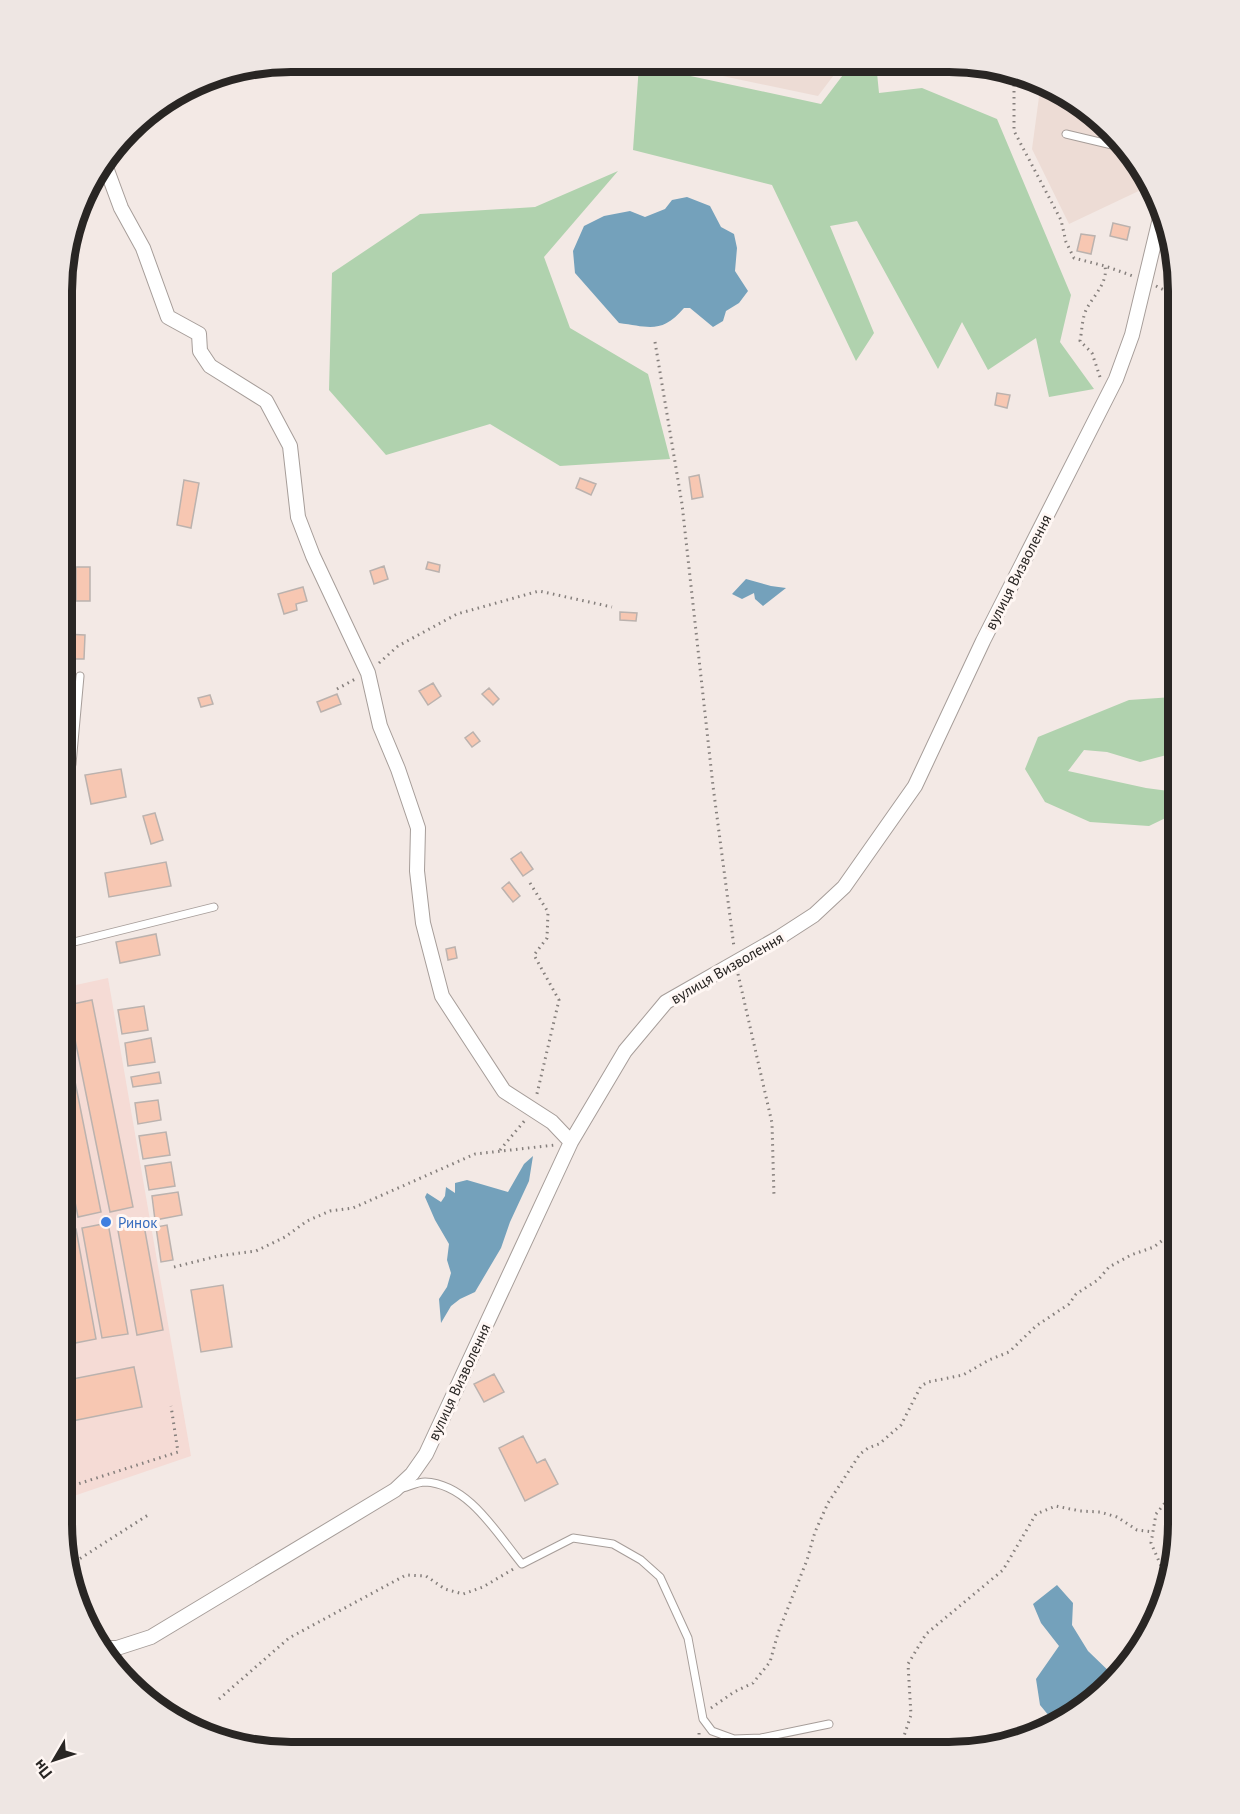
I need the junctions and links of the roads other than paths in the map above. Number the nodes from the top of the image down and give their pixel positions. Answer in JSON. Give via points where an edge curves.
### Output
{"nodes":[{"id":1,"x":1066,"y":134,"type":"dead end"},
{"id":2,"x":1112,"y":145,"type":"edge"},
{"id":3,"x":107,"y":171,"type":"edge"},
{"id":4,"x":1158,"y":226,"type":"edge"},
{"id":5,"x":80,"y":676,"type":"dead end"},
{"id":6,"x":72,"y":764,"type":"edge"},
{"id":7,"x":214,"y":907,"type":"dead end"},
{"id":8,"x":72,"y":942,"type":"edge"},
{"id":9,"x":571,"y":1142,"type":"junction"},
{"id":10,"x":394,"y":1490,"type":"junction"},
{"id":11,"x":111,"y":1648,"type":"edge"},
{"id":12,"x":829,"y":1724,"type":"dead end"}],
"edges":[{"from":1,"to":2,"type":"lane"},
{"from":3,"to":9,"type":"street","via":[[121,208],[143,248],[168,317],[199,334],[200,351],[210,366],[266,401],[290,446],[298,517],[368,673],[380,726],[418,828],[417,871],[423,923],[442,996],[504,1092],[552,1122]]},
{"from":4,"to":9,"type":"street","name":"вулиця Визволення","via":[[1132,335],[1116,379],[983,641],[915,786],[844,887],[814,915],[666,1002],[626,1051]]},
{"from":5,"to":6,"type":"lane"},
{"from":7,"to":8,"type":"lane"},
{"from":9,"to":10,"type":"street","name":"вулиця Визволення","via":[[426,1454]]},
{"from":10,"to":11,"type":"street","name":"вулиця Визволення","via":[[151,1637]]},
{"from":10,"to":12,"type":"lane","via":[[424,1482],[451,1488],[471,1503],[522,1564],[573,1538],[613,1545],[641,1560],[660,1577],[688,1638],[703,1719],[712,1731],[734,1739],[761,1738]]}]}
